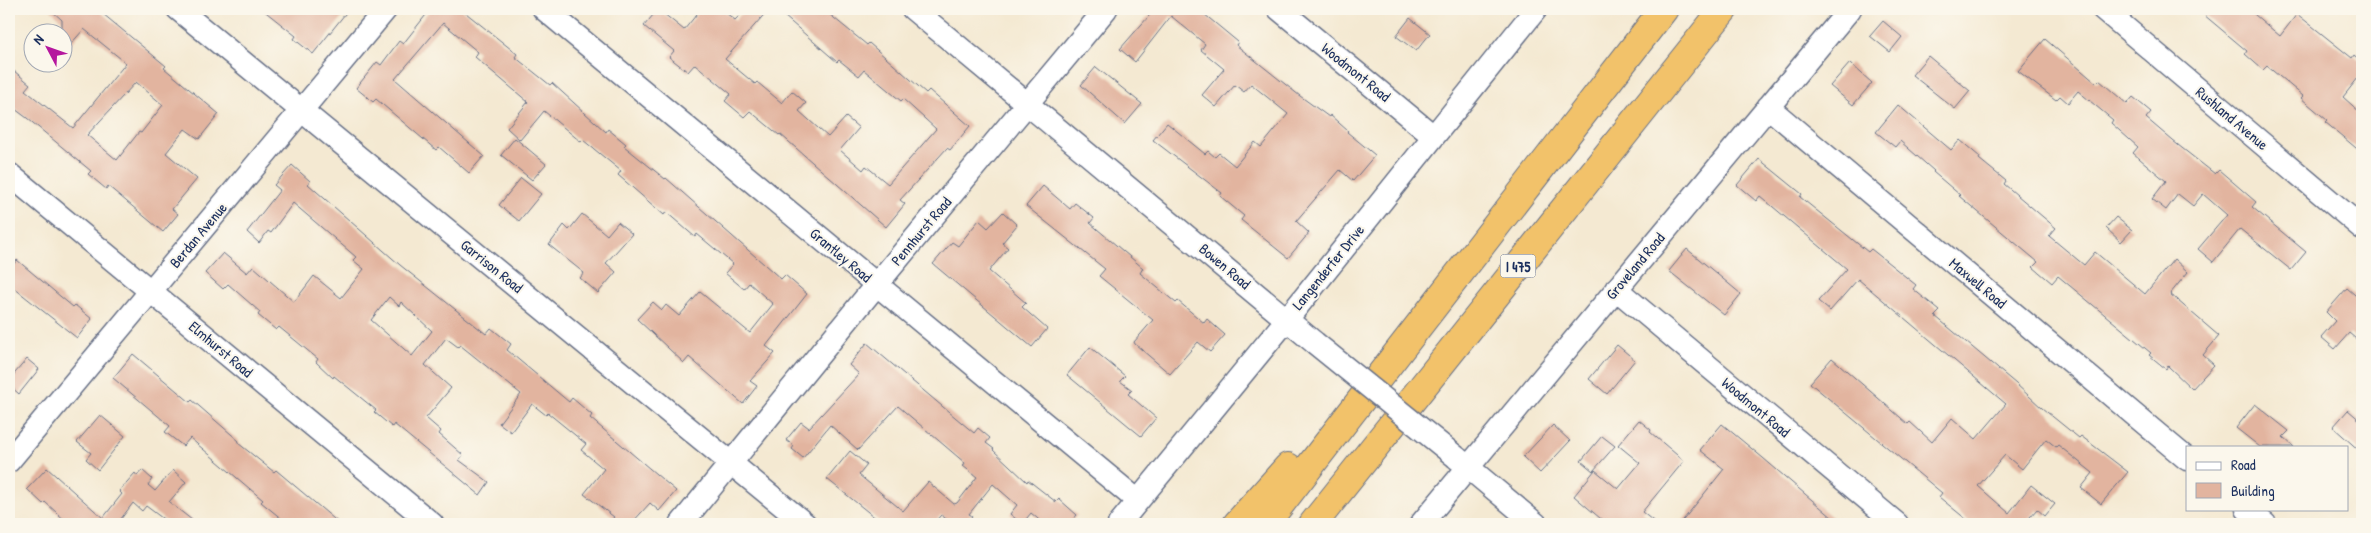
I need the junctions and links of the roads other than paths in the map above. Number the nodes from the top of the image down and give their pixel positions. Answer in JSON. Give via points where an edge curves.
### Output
{"nodes":[{"id":1,"x":178,"y":9,"type":"edge"},
{"id":2,"x":386,"y":9,"type":"edge"},
{"id":3,"x":544,"y":9,"type":"edge"},
{"id":4,"x":912,"y":9,"type":"edge"},
{"id":5,"x":1106,"y":9,"type":"edge"},
{"id":6,"x":1279,"y":9,"type":"edge"},
{"id":7,"x":1536,"y":9,"type":"edge"},
{"id":8,"x":1664,"y":9,"type":"edge"},
{"id":9,"x":1724,"y":9,"type":"edge"},
{"id":10,"x":1850,"y":9,"type":"edge"},
{"id":11,"x":2103,"y":9,"type":"edge"},
{"id":12,"x":1610,"y":77,"type":"junction"},
{"id":13,"x":1028,"y":104,"type":"junction"},
{"id":14,"x":1768,"y":106,"type":"junction"},
{"id":15,"x":301,"y":110,"type":"junction"},
{"id":16,"x":1433,"y":136,"type":"junction"},
{"id":17,"x":9,"y":174,"type":"edge"},
{"id":18,"x":2362,"y":228,"type":"edge"},
{"id":19,"x":877,"y":284,"type":"junction"},
{"id":20,"x":1616,"y":289,"type":"junction"},
{"id":21,"x":151,"y":291,"type":"junction"},
{"id":22,"x":1288,"y":318,"type":"junction"},
{"id":23,"x":2186,"y":458,"type":"edge"},
{"id":24,"x":9,"y":461,"type":"edge"},
{"id":25,"x":1462,"y":462,"type":"junction"},
{"id":26,"x":731,"y":464,"type":"junction"},
{"id":27,"x":1138,"y":501,"type":"junction"},
{"id":28,"x":2248,"y":510,"type":"edge"},
{"id":29,"x":432,"y":524,"type":"edge"},
{"id":30,"x":681,"y":524,"type":"edge"},
{"id":31,"x":805,"y":524,"type":"edge"},
{"id":32,"x":1119,"y":524,"type":"edge"},
{"id":33,"x":1237,"y":524,"type":"edge"},
{"id":34,"x":1265,"y":524,"type":"edge"},
{"id":35,"x":1313,"y":524,"type":"edge"},
{"id":36,"x":1421,"y":524,"type":"edge"},
{"id":37,"x":1536,"y":524,"type":"edge"},
{"id":38,"x":1897,"y":524,"type":"edge"},
{"id":39,"x":2265,"y":524,"type":"edge"}],
"edges":[{"from":1,"to":15,"type":"street","name":"Garrison Road"},
{"from":2,"to":15,"type":"street","name":"Berdan Avenue"},
{"from":3,"to":19,"type":"street","name":"Grantley Road"},
{"from":4,"to":13,"type":"street","name":"Bowen Road"},
{"from":5,"to":13,"type":"street","name":"Pennhurst Road"},
{"from":6,"to":16,"type":"street","name":"Woodmont Road"},
{"from":7,"to":16,"type":"street","name":"Langenderfer Drive"},
{"from":8,"to":12,"type":"highway","number":"I 475"},
{"from":9,"to":35,"type":"highway","number":"I 475"},
{"from":10,"to":14,"type":"street","name":"Groveland Road"},
{"from":11,"to":18,"type":"street","name":"Rushland Avenue"},
{"from":12,"to":33,"type":"highway","via":[[1523,170],[1306,445]]},
{"from":12,"to":34,"type":"highway","number":"I 475"},
{"from":13,"to":19,"type":"street","name":"Pennhurst Road"},
{"from":13,"to":22,"type":"street","name":"Bowen Road"},
{"from":14,"to":20,"type":"street","name":"Groveland Road"},
{"from":14,"to":23,"type":"street","name":"Maxwell Road"},
{"from":15,"to":21,"type":"street","name":"Berdan Avenue"},
{"from":15,"to":26,"type":"street","name":"Garrison Road"},
{"from":16,"to":22,"type":"street","name":"Langenderfer Drive"},
{"from":17,"to":21,"type":"street","name":"Elmhurst Road"},
{"from":19,"to":26,"type":"street","name":"Pennhurst Road"},
{"from":19,"to":27,"type":"street","name":"Grantley Road"},
{"from":20,"to":25,"type":"street","name":"Groveland Road"},
{"from":20,"to":38,"type":"street","name":"Woodmont Road"},
{"from":21,"to":24,"type":"street","name":"Berdan Avenue"},
{"from":21,"to":29,"type":"street","name":"Elmhurst Road"},
{"from":22,"to":25,"type":"street","name":"Bowen Road","bridge":true,"via":[[1314,343]]},
{"from":22,"to":27,"type":"street","name":"Langenderfer Drive"},
{"from":25,"to":36,"type":"street","name":"Groveland Road"},
{"from":25,"to":37,"type":"street","name":"Bowen Road"},
{"from":26,"to":30,"type":"street","name":"Pennhurst Road"},
{"from":26,"to":31,"type":"street","name":"Garrison Road"},
{"from":27,"to":32,"type":"street","name":"Langenderfer Drive"},
{"from":28,"to":39,"type":"street"}]}
